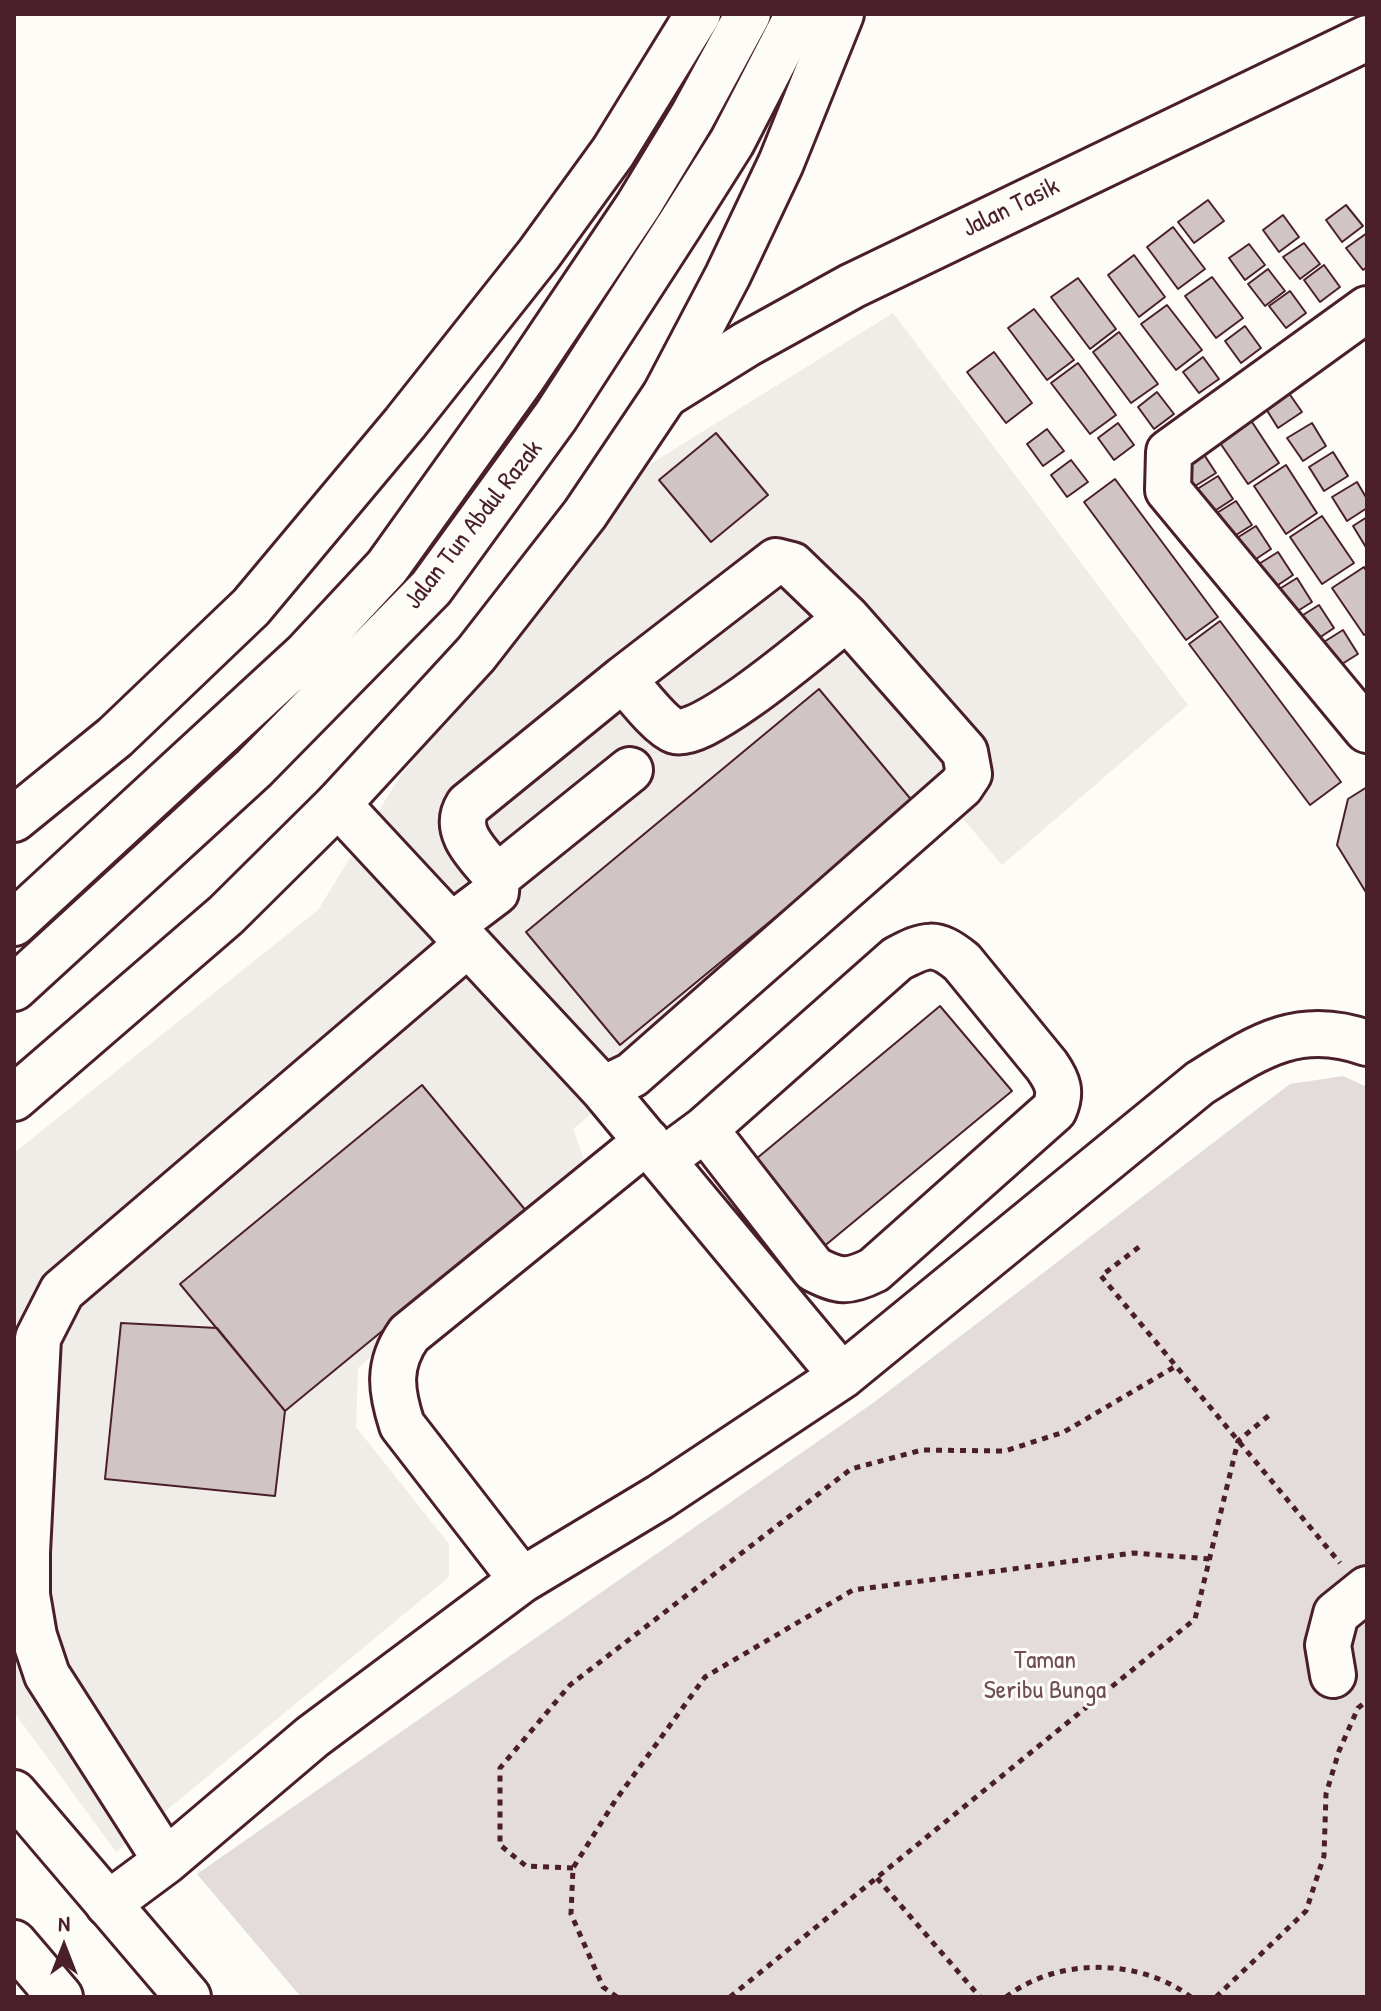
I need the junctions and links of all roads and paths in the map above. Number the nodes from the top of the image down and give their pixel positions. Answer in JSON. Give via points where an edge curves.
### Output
{"nodes":[{"id":1,"x":698,"y":14,"type":"edge"},
{"id":2,"x":748,"y":14,"type":"edge"},
{"id":3,"x":798,"y":14,"type":"edge"},
{"id":4,"x":841,"y":14,"type":"edge"},
{"id":5,"x":1367,"y":38,"type":"edge"},
{"id":6,"x":1367,"y":309,"type":"edge"},
{"id":7,"x":665,"y":395,"type":"junction"},
{"id":8,"x":847,"y":618,"type":"junction"},
{"id":9,"x":623,"y":679,"type":"junction"},
{"id":10,"x":1367,"y":730,"type":"edge"},
{"id":11,"x":630,"y":770,"type":"dead end"},
{"id":12,"x":338,"y":804,"type":"junction"},
{"id":13,"x":14,"y":819,"type":"edge"},
{"id":14,"x":497,"y":877,"type":"junction"},
{"id":15,"x":14,"y":923,"type":"edge"},
{"id":16,"x":460,"y":935,"type":"junction"},
{"id":17,"x":14,"y":988,"type":"edge"},
{"id":18,"x":1367,"y":1043,"type":"edge"},
{"id":19,"x":603,"y":1089,"type":"junction"},
{"id":20,"x":14,"y":1098,"type":"edge"},
{"id":21,"x":705,"y":1129,"type":"junction"},
{"id":22,"x":655,"y":1151,"type":"junction"},
{"id":23,"x":1139,"y":1247,"type":"dead end"},
{"id":24,"x":1176,"y":1366,"type":"junction"},
{"id":25,"x":842,"y":1376,"type":"junction"},
{"id":26,"x":1273,"y":1412,"type":"dead end"},
{"id":27,"x":1238,"y":1441,"type":"junction"},
{"id":28,"x":1210,"y":1559,"type":"junction"},
{"id":29,"x":522,"y":1580,"type":"junction"},
{"id":30,"x":1366,"y":1590,"type":"edge"},
{"id":31,"x":1333,"y":1675,"type":"dead end"},
{"id":32,"x":1367,"y":1701,"type":"edge"},
{"id":33,"x":14,"y":1793,"type":"edge"},
{"id":34,"x":166,"y":1861,"type":"junction"},
{"id":35,"x":573,"y":1868,"type":"junction"},
{"id":36,"x":877,"y":1878,"type":"junction"},
{"id":37,"x":108,"y":1904,"type":"junction"},
{"id":38,"x":14,"y":1943,"type":"edge"},
{"id":39,"x":60,"y":1997,"type":"edge"},
{"id":40,"x":188,"y":1997,"type":"edge"},
{"id":41,"x":617,"y":1997,"type":"edge"},
{"id":42,"x":730,"y":1997,"type":"edge"},
{"id":43,"x":980,"y":1997,"type":"edge"},
{"id":44,"x":1006,"y":1997,"type":"edge"},
{"id":45,"x":1191,"y":1997,"type":"edge"},
{"id":46,"x":1216,"y":1997,"type":"edge"}],
"edges":[{"from":1,"to":13,"type":"main road","via":[[613,152],[539,254],[260,595],[115,737]]},
{"from":2,"to":15,"type":"main road","name":"Jalan Tun Abdul Razak","via":[[638,206],[387,567],[305,655]]},
{"from":3,"to":17,"type":"main road","name":"Jalan Tun Abdul Razak","via":[[732,142],[679,226],[556,416],[431,588],[254,768]]},
{"from":4,"to":7,"type":"main road","via":[[781,163]]},
{"from":5,"to":7,"type":"main road","name":"Jalan Tasik","via":[[852,286]]},
{"from":6,"to":10,"type":"main road","via":[[1169,452],[1168,490]]},
{"from":7,"to":12,"type":"main road","via":[[585,514],[476,654]]},
{"from":8,"to":9,"type":"main road","via":[[750,695],[694,729],[676,731],[666,725]]},
{"from":8,"to":9,"type":"main road","via":[[792,565],[776,561]]},
{"from":8,"to":19,"type":"main road","via":[[965,752],[969,774],[632,1075]]},
{"from":9,"to":14,"type":"main road","via":[[468,805],[462,815],[463,835]]},
{"from":11,"to":14,"type":"main road"},
{"from":12,"to":16,"type":"main road"},
{"from":12,"to":20,"type":"main road","via":[[226,915]]},
{"from":14,"to":16,"type":"main road","via":[[496,892]]},
{"from":16,"to":19,"type":"main road"},
{"from":16,"to":34,"type":"main road","via":[[62,1291],[38,1338],[27,1552],[34,1636],[47,1675]]},
{"from":18,"to":25,"type":"main road","via":[[1305,1033],[1256,1048],[1200,1083]]},
{"from":19,"to":22,"type":"main road"},
{"from":21,"to":21,"type":"main road","via":[[897,959],[922,946],[946,949],[962,962],[1058,1082],[1054,1110],[874,1270],[856,1279],[835,1280],[814,1269]]},
{"from":21,"to":22,"type":"main road"},
{"from":22,"to":25,"type":"main road"},
{"from":22,"to":29,"type":"main road","via":[[409,1334],[398,1350],[394,1400],[402,1425]]},
{"from":23,"to":24,"type":"path","via":[[1101,1276]]},
{"from":24,"to":27,"type":"path"},
{"from":24,"to":35,"type":"path","via":[[1064,1432],[1005,1451],[922,1450],[851,1469],[570,1685],[500,1768],[500,1845],[526,1866]]},
{"from":25,"to":29,"type":"main road","via":[[660,1497]]},
{"from":26,"to":27,"type":"path"},
{"from":27,"to":28,"type":"path"},
{"from":27,"to":30,"type":"path"},
{"from":28,"to":35,"type":"path","via":[[1133,1553],[853,1590],[705,1677]]},
{"from":28,"to":36,"type":"path","via":[[1195,1619]]},
{"from":29,"to":34,"type":"main road","via":[[312,1737]]},
{"from":30,"to":31,"type":"main road","via":[[1336,1614],[1328,1645]]},
{"from":32,"to":46,"type":"path","via":[[1358,1708],[1345,1737],[1326,1794],[1324,1856],[1306,1911]]},
{"from":33,"to":37,"type":"main road"},
{"from":34,"to":37,"type":"main road"},
{"from":35,"to":41,"type":"path","via":[[571,1914],[603,1987]]},
{"from":36,"to":42,"type":"path"},
{"from":36,"to":43,"type":"path"},
{"from":37,"to":40,"type":"main road"},
{"from":38,"to":39,"type":"main road"},
{"from":44,"to":45,"type":"path","via":[[1040,1978],[1097,1967],[1155,1977]]}]}
